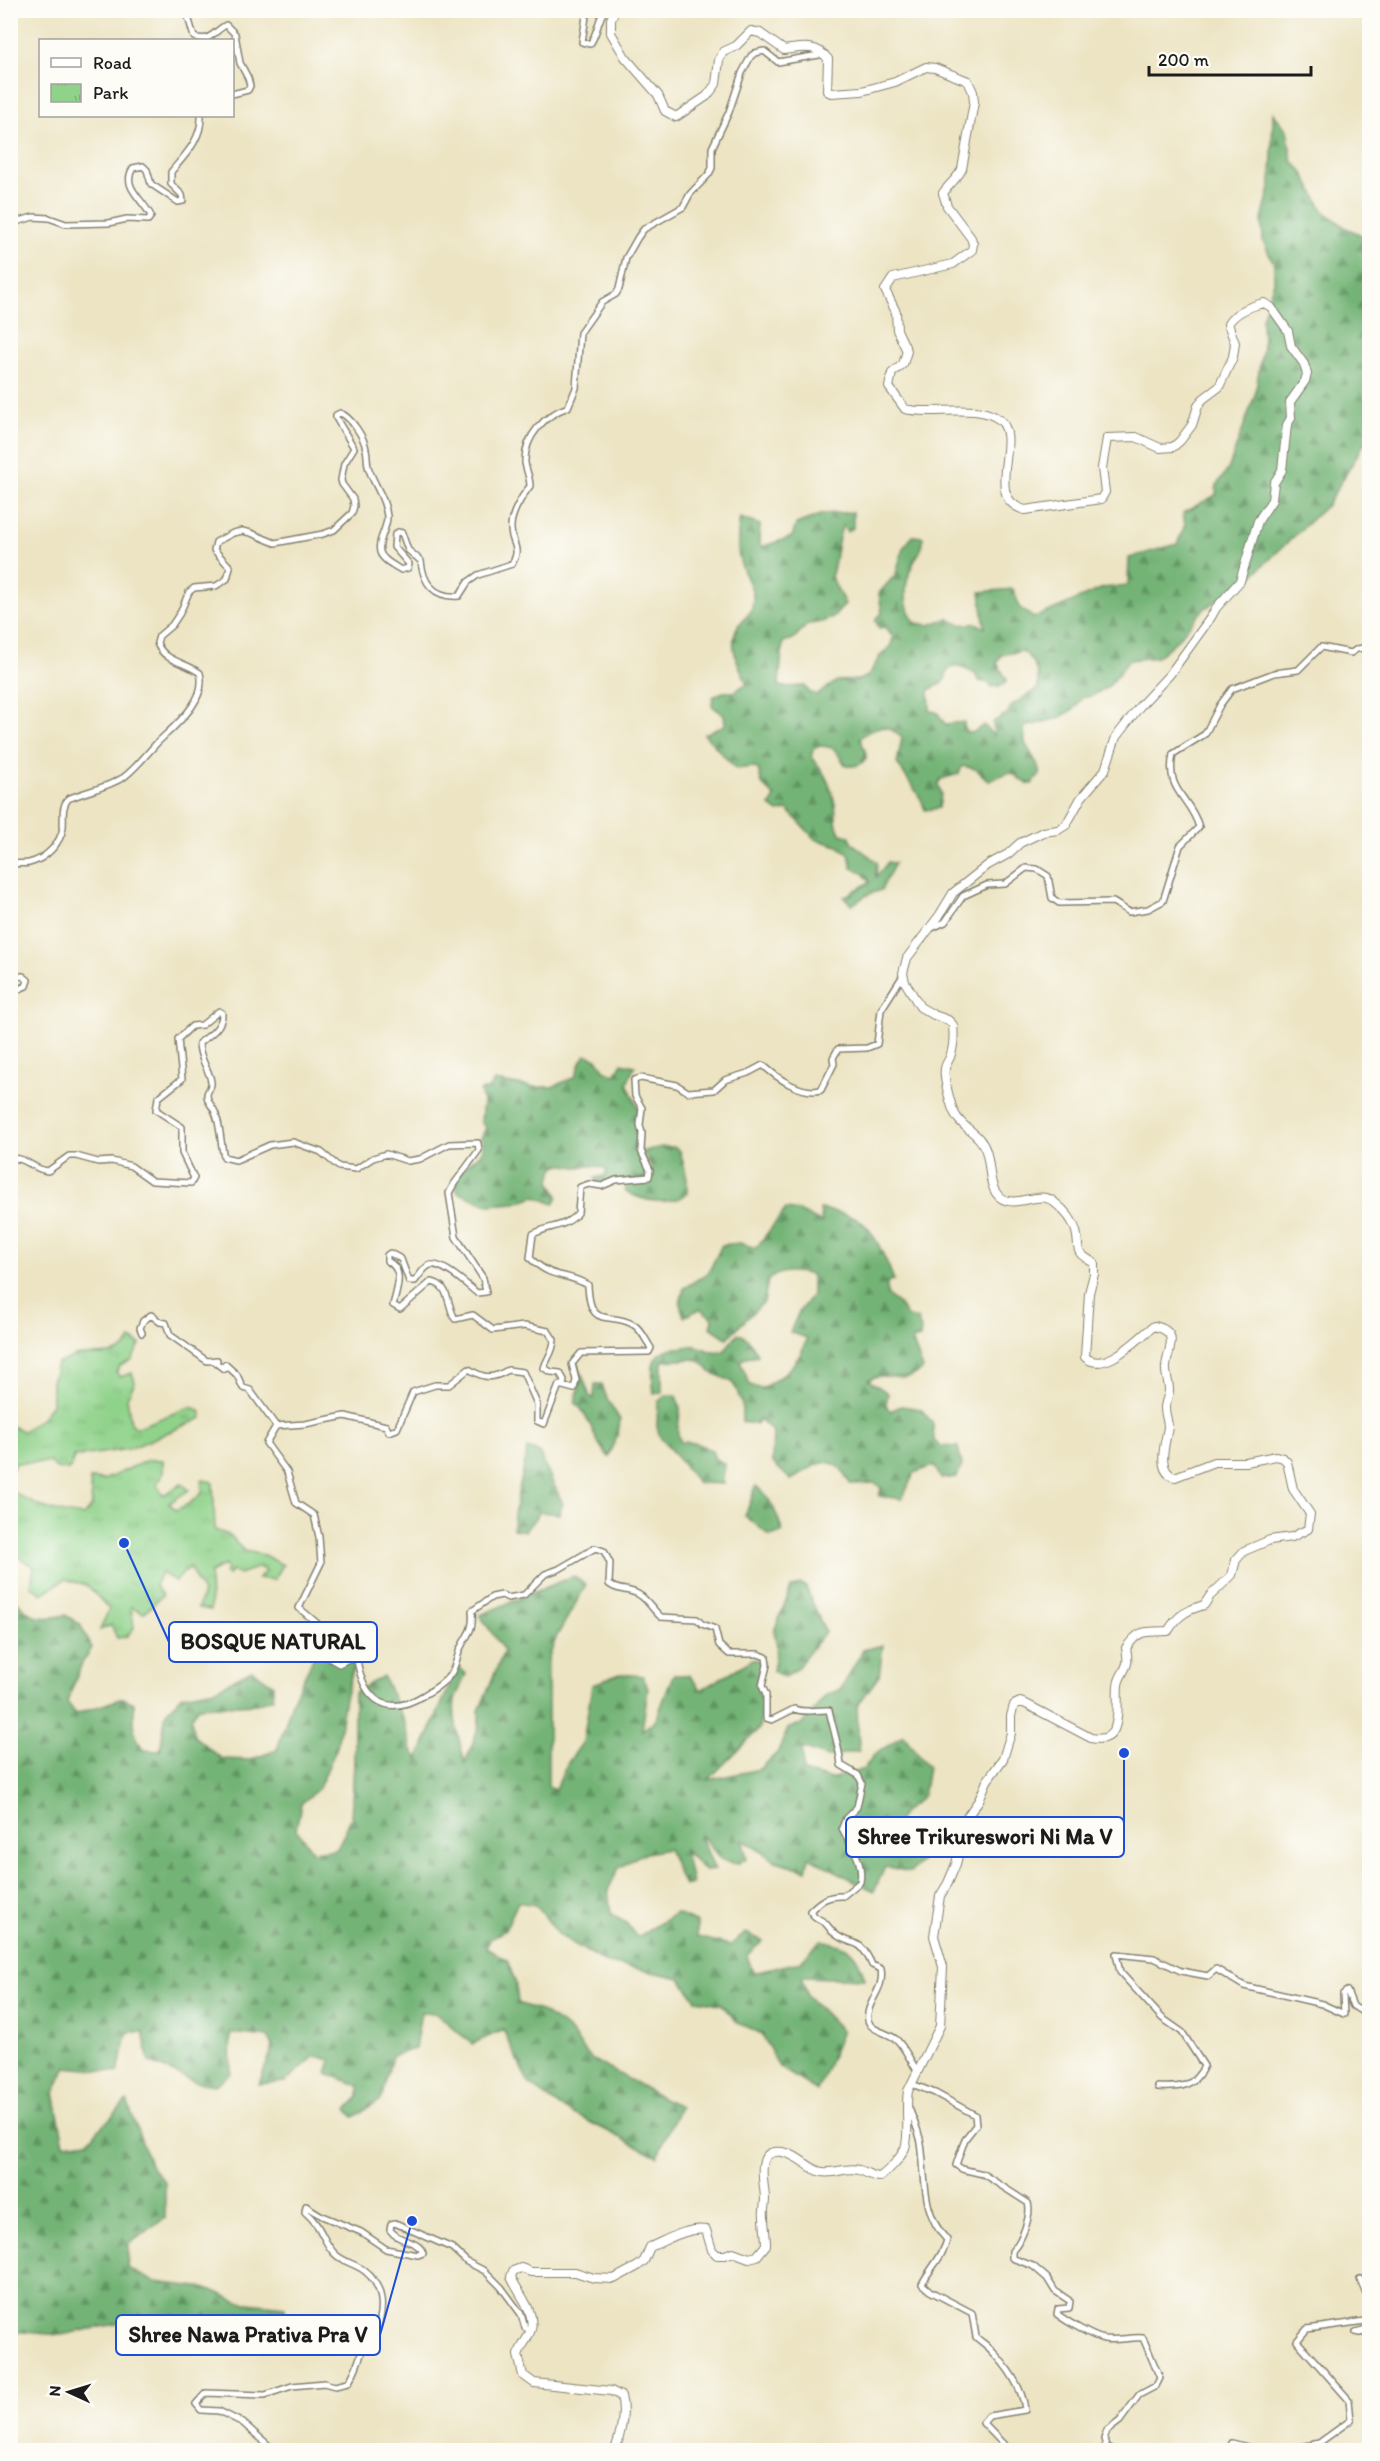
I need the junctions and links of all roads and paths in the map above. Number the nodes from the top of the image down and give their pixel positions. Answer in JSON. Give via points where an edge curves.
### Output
{"nodes":[{"id":1,"x":186,"y":10,"type":"edge"},
{"id":2,"x":587,"y":10,"type":"edge"},
{"id":3,"x":605,"y":10,"type":"edge"},
{"id":4,"x":615,"y":10,"type":"edge"},
{"id":5,"x":200,"y":39,"type":"edge"},
{"id":6,"x":206,"y":39,"type":"edge"},
{"id":7,"x":825,"y":54,"type":"junction"},
{"id":8,"x":234,"y":94,"type":"edge"},
{"id":9,"x":201,"y":117,"type":"edge"},
{"id":10,"x":10,"y":224,"type":"edge"},
{"id":11,"x":1370,"y":647,"type":"edge"},
{"id":12,"x":10,"y":864,"type":"edge"},
{"id":13,"x":927,"y":930,"type":"junction"},
{"id":14,"x":903,"y":973,"type":"junction"},
{"id":15,"x":10,"y":977,"type":"edge"},
{"id":16,"x":10,"y":993,"type":"edge"},
{"id":17,"x":10,"y":1159,"type":"edge"},
{"id":18,"x":142,"y":1333,"type":"dead end"},
{"id":19,"x":563,"y":1386,"type":"junction"},
{"id":20,"x":276,"y":1426,"type":"junction"},
{"id":21,"x":1370,"y":2018,"type":"edge"},
{"id":22,"x":919,"y":2072,"type":"junction"},
{"id":23,"x":912,"y":2084,"type":"junction"},
{"id":24,"x":1158,"y":2087,"type":"dead end"},
{"id":25,"x":906,"y":2101,"type":"junction"},
{"id":26,"x":1370,"y":2293,"type":"edge"},
{"id":27,"x":1370,"y":2303,"type":"edge"},
{"id":28,"x":1370,"y":2317,"type":"edge"},
{"id":29,"x":531,"y":2330,"type":"junction"},
{"id":30,"x":274,"y":2451,"type":"edge"},
{"id":31,"x":615,"y":2451,"type":"edge"},
{"id":32,"x":1009,"y":2451,"type":"edge"},
{"id":33,"x":1112,"y":2451,"type":"edge"},
{"id":34,"x":1229,"y":2451,"type":"edge"},
{"id":35,"x":1259,"y":2451,"type":"edge"},
{"id":36,"x":1289,"y":2451,"type":"edge"}],
"edges":[{"from":1,"to":5,"type":"street","via":[[195,37]]},
{"from":2,"to":3,"type":"street","via":[[582,42],[590,44]]},
{"from":4,"to":7,"type":"street","via":[[611,33],[631,66],[658,95],[665,111],[676,117],[707,96],[716,84],[723,52],[751,32],[760,33],[784,50],[809,47]]},
{"from":6,"to":8,"type":"street","via":[[226,25],[235,34],[240,63],[250,86]]},
{"from":7,"to":12,"type":"street","via":[[778,62],[764,51],[755,52],[742,73],[712,148],[709,174],[683,207],[644,229],[638,237],[626,258],[616,294],[602,302],[580,333],[573,399],[568,407],[544,420],[526,449],[530,486],[512,521],[510,530],[517,556],[512,564],[478,575],[459,596],[451,597],[429,587],[422,578],[421,561],[408,550],[402,533],[395,534],[394,547],[409,564],[408,568],[401,570],[383,557],[380,544],[387,523],[383,496],[368,470],[362,437],[347,416],[336,415],[354,448],[344,464],[341,480],[354,506],[352,513],[334,530],[323,534],[275,543],[242,531],[216,542],[214,550],[230,567],[227,579],[216,586],[189,592],[180,614],[159,636],[157,644],[163,654],[200,673],[201,687],[190,708],[179,724],[124,777],[68,800],[58,842],[45,855],[30,863]]},
{"from":7,"to":13,"type":"street","via":[[826,85],[831,93],[862,91],[895,82],[921,68],[934,68],[963,78],[970,85],[974,102],[962,169],[943,193],[947,206],[970,238],[972,250],[953,264],[893,278],[887,284],[885,290],[907,351],[903,364],[892,374],[889,387],[904,409],[969,412],[999,419],[1008,446],[1002,479],[1018,508],[1101,499],[1105,492],[1102,468],[1107,438],[1136,437],[1160,448],[1173,447],[1180,441],[1203,399],[1219,387],[1233,357],[1235,343],[1228,324],[1250,308],[1264,303],[1276,312],[1307,374],[1290,402],[1282,470],[1274,483],[1272,500],[1258,521],[1240,580],[1170,674],[1116,737],[1105,770],[1081,798],[1066,825],[1020,843],[988,865],[952,893]]},
{"from":9,"to":10,"type":"street","via":[[194,145],[171,172],[171,184],[183,201],[178,202],[151,184],[143,166],[133,168],[128,182],[148,208],[148,220],[66,224],[33,217]]},
{"from":11,"to":13,"type":"street","via":[[1351,653],[1320,647],[1298,670],[1275,673],[1232,689],[1205,734],[1173,754],[1170,770],[1199,827],[1180,846],[1163,901],[1129,912],[1113,902],[1059,903],[1052,898],[1047,876],[1026,867],[1005,884],[987,885],[963,896],[945,922]]},
{"from":13,"to":14,"type":"street","via":[[907,958]]},
{"from":14,"to":19,"type":"street","via":[[882,1010],[877,1044],[838,1049],[821,1090],[798,1089],[763,1065],[726,1080],[714,1090],[688,1092],[677,1084],[634,1080],[635,1096],[642,1108],[641,1151],[650,1170],[649,1177],[580,1187],[578,1213],[563,1226],[546,1227],[533,1234],[530,1258],[543,1270],[588,1285],[591,1307],[602,1317],[633,1324],[651,1348],[649,1352],[581,1353],[572,1364],[574,1389]]},
{"from":14,"to":22,"type":"street","via":[[920,1006],[953,1025],[953,1048],[945,1069],[952,1108],[986,1150],[993,1187],[1000,1198],[1009,1202],[1046,1198],[1055,1202],[1076,1229],[1077,1249],[1094,1263],[1085,1357],[1100,1363],[1109,1360],[1154,1326],[1166,1330],[1171,1338],[1166,1368],[1166,1471],[1175,1477],[1214,1462],[1283,1458],[1293,1489],[1310,1514],[1308,1529],[1244,1551],[1236,1560],[1232,1575],[1204,1605],[1176,1618],[1168,1631],[1148,1630],[1136,1635],[1126,1648],[1128,1665],[1118,1682],[1116,1728],[1109,1736],[1101,1740],[1091,1738],[1026,1704],[1014,1705],[1003,1759],[967,1817],[956,1864],[939,1896],[933,1936],[943,1967],[940,2026]]},
{"from":15,"to":16,"type":"street","via":[[28,980],[26,986]]},
{"from":17,"to":19,"type":"street","via":[[24,1159],[37,1169],[48,1171],[69,1156],[76,1156],[131,1166],[152,1181],[191,1183],[194,1178],[182,1153],[182,1127],[156,1110],[158,1098],[182,1079],[178,1039],[219,1011],[222,1019],[211,1035],[199,1043],[199,1052],[211,1081],[208,1101],[216,1112],[224,1157],[236,1160],[270,1145],[293,1142],[321,1152],[339,1167],[356,1169],[386,1154],[408,1161],[449,1144],[478,1143],[479,1150],[449,1193],[456,1237],[483,1278],[486,1292],[477,1293],[448,1270],[434,1265],[426,1267],[415,1281],[409,1281],[401,1259],[390,1253],[387,1261],[398,1272],[393,1305],[400,1309],[435,1282],[446,1291],[455,1319],[473,1315],[493,1330],[524,1326],[548,1331],[554,1340],[552,1355],[544,1368],[560,1373]]},
{"from":18,"to":20,"type":"street","via":[[143,1321],[151,1316],[166,1323],[176,1340],[207,1361],[217,1360],[220,1368],[224,1369],[225,1364],[237,1375],[243,1388],[250,1390]]},
{"from":19,"to":20,"type":"street","via":[[559,1386],[544,1424],[537,1421],[537,1404],[523,1372],[508,1370],[497,1377],[481,1377],[469,1369],[449,1384],[413,1392],[397,1429],[389,1432],[386,1426],[345,1416]]},
{"from":20,"to":22,"type":"street","via":[[266,1443],[286,1472],[296,1503],[314,1515],[319,1538],[321,1563],[299,1608],[318,1624],[329,1658],[339,1664],[350,1658],[357,1660],[366,1692],[378,1702],[393,1706],[410,1704],[434,1689],[451,1675],[474,1626],[472,1611],[492,1597],[524,1595],[545,1574],[595,1548],[604,1551],[610,1563],[609,1584],[614,1589],[641,1596],[661,1617],[697,1619],[715,1629],[719,1645],[729,1654],[766,1657],[762,1686],[766,1718],[772,1720],[794,1709],[806,1714],[829,1710],[841,1765],[858,1775],[862,1783],[857,1807],[842,1828],[859,1857],[862,1871],[860,1882],[843,1896],[833,1895],[810,1911],[835,1935],[865,1949],[872,1965],[881,1969],[883,1979],[871,2001],[869,2024],[898,2041]]},
{"from":21,"to":24,"type":"street","via":[[1353,2006],[1347,1991],[1343,1994],[1344,2014],[1322,2004],[1244,1986],[1216,1968],[1208,1976],[1181,1971],[1154,1958],[1116,1954],[1120,1972],[1162,2018],[1182,2032],[1204,2066],[1198,2077],[1182,2088]]},
{"from":22,"to":23,"type":"street"},
{"from":23,"to":25,"type":"street"},
{"from":23,"to":33,"type":"street","via":[[975,2115],[975,2125],[965,2139],[956,2165],[983,2174],[1028,2203],[1030,2210],[1012,2258],[1033,2266],[1070,2301],[1069,2308],[1058,2309],[1058,2314],[1073,2327],[1098,2337],[1143,2338],[1149,2347],[1160,2378],[1107,2431],[1104,2439]]},
{"from":25,"to":29,"type":"street","via":[[906,2148],[880,2177],[861,2170],[819,2171],[783,2152],[767,2156],[761,2173],[766,2245],[757,2256],[749,2258],[733,2252],[717,2255],[706,2230],[700,2229],[650,2247],[644,2261],[614,2279],[575,2272],[546,2274],[515,2269],[511,2277],[521,2292]]},
{"from":25,"to":32,"type":"street","via":[[921,2141],[924,2192],[936,2229],[946,2240],[944,2253],[922,2284],[972,2313],[976,2337],[1009,2371],[1025,2410],[989,2416],[983,2423]]},
{"from":26,"to":27,"type":"street","via":[[1360,2279]]},
{"from":28,"to":36,"type":"street","via":[[1307,2329],[1297,2341],[1349,2400],[1351,2420],[1319,2443]]},
{"from":29,"to":30,"type":"street","via":[[525,2328],[521,2314],[501,2287],[452,2248],[395,2223],[390,2230],[394,2236],[412,2242],[423,2253],[386,2249],[361,2232],[306,2206],[305,2212],[318,2225],[333,2252],[366,2272],[376,2284],[382,2294],[381,2310],[373,2336],[364,2346],[357,2371],[348,2383],[292,2386],[265,2395],[206,2393],[196,2404],[243,2423]]},
{"from":29,"to":31,"type":"street","via":[[518,2355],[523,2375],[529,2381],[611,2391],[621,2396],[624,2406]]},
{"from":34,"to":35,"type":"street","via":[[1233,2443]]}]}
